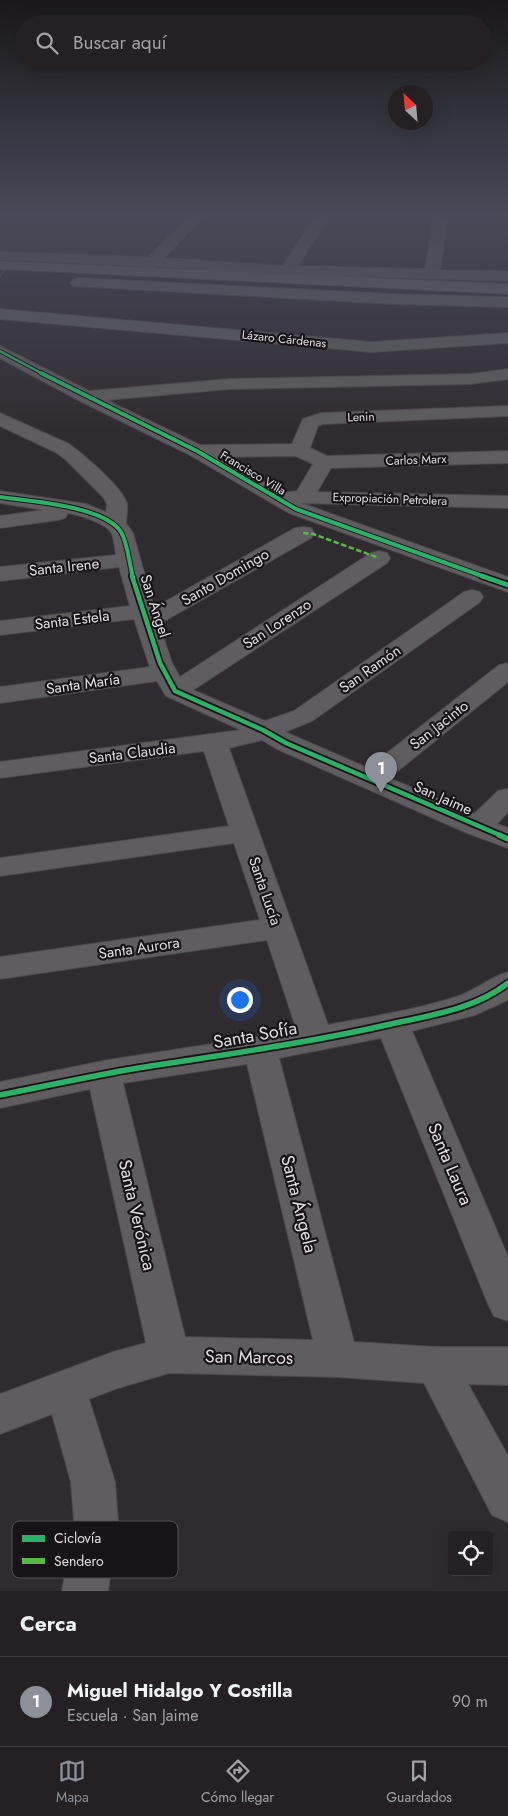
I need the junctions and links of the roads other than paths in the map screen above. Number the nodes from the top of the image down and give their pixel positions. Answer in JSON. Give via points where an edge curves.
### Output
{"nodes":[{"id":1,"x":243,"y":289,"type":"edge"},
{"id":2,"x":362,"y":289,"type":"edge"},
{"id":3,"x":398,"y":289,"type":"edge"},
{"id":4,"x":508,"y":294,"type":"edge"},
{"id":5,"x":508,"y":302,"type":"edge"},
{"id":6,"x":0,"y":314,"type":"edge"},
{"id":7,"x":237,"y":335,"type":"junction"},
{"id":8,"x":508,"y":338,"type":"edge"},
{"id":9,"x":0,"y":351,"type":"edge"},
{"id":10,"x":508,"y":374,"type":"edge"},
{"id":11,"x":470,"y":379,"type":"junction"},
{"id":12,"x":86,"y":397,"type":"junction"},
{"id":13,"x":504,"y":411,"type":"edge"},
{"id":14,"x":0,"y":419,"type":"edge"},
{"id":15,"x":299,"y":450,"type":"junction"},
{"id":16,"x":196,"y":451,"type":"junction"},
{"id":17,"x":508,"y":457,"type":"edge"},
{"id":18,"x":324,"y":462,"type":"junction"},
{"id":19,"x":304,"y":496,"type":"junction"},
{"id":20,"x":0,"y":497,"type":"edge"},
{"id":21,"x":273,"y":497,"type":"junction"},
{"id":22,"x":508,"y":502,"type":"edge"},
{"id":23,"x":86,"y":510,"type":"junction"},
{"id":24,"x":0,"y":522,"type":"edge"},
{"id":25,"x":116,"y":524,"type":"junction"},
{"id":26,"x":303,"y":533,"type":"dead end"},
{"id":27,"x":379,"y":558,"type":"dead end"},
{"id":28,"x":127,"y":560,"type":"junction"},
{"id":29,"x":0,"y":574,"type":"edge"},
{"id":30,"x":508,"y":585,"type":"edge"},
{"id":31,"x":472,"y":597,"type":"dead end"},
{"id":32,"x":146,"y":616,"type":"junction"},
{"id":33,"x":0,"y":628,"type":"edge"},
{"id":34,"x":508,"y":670,"type":"edge"},
{"id":35,"x":170,"y":681,"type":"junction"},
{"id":36,"x":0,"y":695,"type":"edge"},
{"id":37,"x":275,"y":737,"type":"junction"},
{"id":38,"x":214,"y":742,"type":"junction"},
{"id":39,"x":0,"y":770,"type":"edge"},
{"id":40,"x":371,"y":779,"type":"junction"},
{"id":41,"x":508,"y":797,"type":"edge"},
{"id":42,"x":477,"y":827,"type":"junction"},
{"id":43,"x":245,"y":833,"type":"junction"},
{"id":44,"x":508,"y":839,"type":"edge"},
{"id":45,"x":0,"y":867,"type":"edge"},
{"id":46,"x":278,"y":928,"type":"junction"},
{"id":47,"x":0,"y":968,"type":"edge"},
{"id":48,"x":508,"y":983,"type":"edge"},
{"id":49,"x":392,"y":1024,"type":"junction"},
{"id":50,"x":316,"y":1039,"type":"junction"},
{"id":51,"x":260,"y":1049,"type":"junction"},
{"id":52,"x":104,"y":1074,"type":"junction"},
{"id":53,"x":0,"y":1095,"type":"edge"},
{"id":54,"x":508,"y":1304,"type":"edge"},
{"id":55,"x":169,"y":1355,"type":"junction"},
{"id":56,"x":338,"y":1359,"type":"junction"},
{"id":57,"x":436,"y":1365,"type":"junction"},
{"id":58,"x":508,"y":1366,"type":"edge"},
{"id":59,"x":65,"y":1389,"type":"junction"},
{"id":60,"x":0,"y":1414,"type":"edge"},
{"id":61,"x":508,"y":1500,"type":"edge"},
{"id":62,"x":96,"y":1521,"type":"edge"},
{"id":63,"x":87,"y":1578,"type":"edge"},
{"id":64,"x":85,"y":1591,"type":"edge"}],
"edges":[{"from":1,"to":7,"type":"street"},
{"from":2,"to":5,"type":"street"},
{"from":3,"to":4,"type":"main road"},
{"from":6,"to":7,"type":"street","name":"Lázaro Cárdenas"},
{"from":7,"to":8,"type":"street","name":"Lázaro Cárdenas","via":[[372,347]]},
{"from":9,"to":12,"type":"street","name":"Francisco Villa"},
{"from":10,"to":11,"type":"street"},
{"from":11,"to":12,"type":"street","via":[[197,378]]},
{"from":11,"to":13,"type":"street","via":[[491,394]]},
{"from":12,"to":16,"type":"street","name":"Francisco Villa"},
{"from":13,"to":15,"type":"street","name":"Lenin","via":[[320,419],[310,423]]},
{"from":14,"to":25,"type":"street","name":"San Ángel","via":[[72,454],[112,494],[117,504]]},
{"from":15,"to":16,"type":"street"},
{"from":15,"to":18,"type":"street"},
{"from":16,"to":21,"type":"street","name":"Francisco Villa"},
{"from":17,"to":18,"type":"street","name":"Carlos Marx"},
{"from":18,"to":19,"type":"street"},
{"from":19,"to":21,"type":"street","name":"Expropiación Petrolera"},
{"from":19,"to":22,"type":"street","name":"Expropiación Petrolera"},
{"from":20,"to":23,"type":"street"},
{"from":21,"to":30,"type":"street","name":"Francisco Villa","via":[[296,509]]},
{"from":23,"to":24,"type":"street"},
{"from":23,"to":25,"type":"street"},
{"from":25,"to":28,"type":"street","name":"San Ángel","via":[[122,533]]},
{"from":26,"to":32,"type":"street","name":"Santo Domingo"},
{"from":27,"to":35,"type":"street","name":"San Lorenzo"},
{"from":28,"to":29,"type":"street","name":"Santa Irene"},
{"from":28,"to":32,"type":"street","name":"San Ángel"},
{"from":31,"to":37,"type":"street","name":"San Ramón"},
{"from":32,"to":33,"type":"street","name":"Santa Estela"},
{"from":32,"to":35,"type":"street","name":"San Ángel","via":[[160,663]]},
{"from":34,"to":40,"type":"street","name":"San Jacinto"},
{"from":35,"to":36,"type":"street","name":"Santa María"},
{"from":35,"to":37,"type":"street"},
{"from":37,"to":38,"type":"street","name":"Santa Claudia","via":[[249,736]]},
{"from":37,"to":40,"type":"street","name":"San Jaime"},
{"from":38,"to":39,"type":"street","name":"Santa Claudia"},
{"from":38,"to":43,"type":"street","name":"Santa Lucía"},
{"from":40,"to":42,"type":"street","name":"San Jaime"},
{"from":41,"to":42,"type":"street"},
{"from":42,"to":44,"type":"street","name":"San Jaime"},
{"from":43,"to":45,"type":"street"},
{"from":43,"to":46,"type":"street","name":"Santa Lucía"},
{"from":46,"to":47,"type":"street","name":"Santa Aurora"},
{"from":46,"to":50,"type":"street","name":"Santa Lucía"},
{"from":48,"to":49,"type":"street","name":"Santa Sofía","via":[[469,1005]]},
{"from":49,"to":50,"type":"street","name":"Santa Sofía"},
{"from":49,"to":54,"type":"street","name":"Santa Laura"},
{"from":50,"to":51,"type":"street","name":"Santa Sofía"},
{"from":51,"to":52,"type":"street","name":"Santa Sofía"},
{"from":51,"to":56,"type":"street","name":"Santa Ángela"},
{"from":52,"to":53,"type":"street","name":"Santa Sofía"},
{"from":52,"to":55,"type":"street","name":"Santa Verónica"},
{"from":55,"to":56,"type":"street","name":"San Marcos"},
{"from":55,"to":59,"type":"street","name":"San Marcos"},
{"from":56,"to":57,"type":"street","name":"San Marcos"},
{"from":57,"to":58,"type":"street","name":"San Marcos"},
{"from":57,"to":61,"type":"street"},
{"from":59,"to":60,"type":"street","name":"San Marcos"},
{"from":59,"to":62,"type":"street","via":[[93,1482]]},
{"from":63,"to":64,"type":"street"}]}
